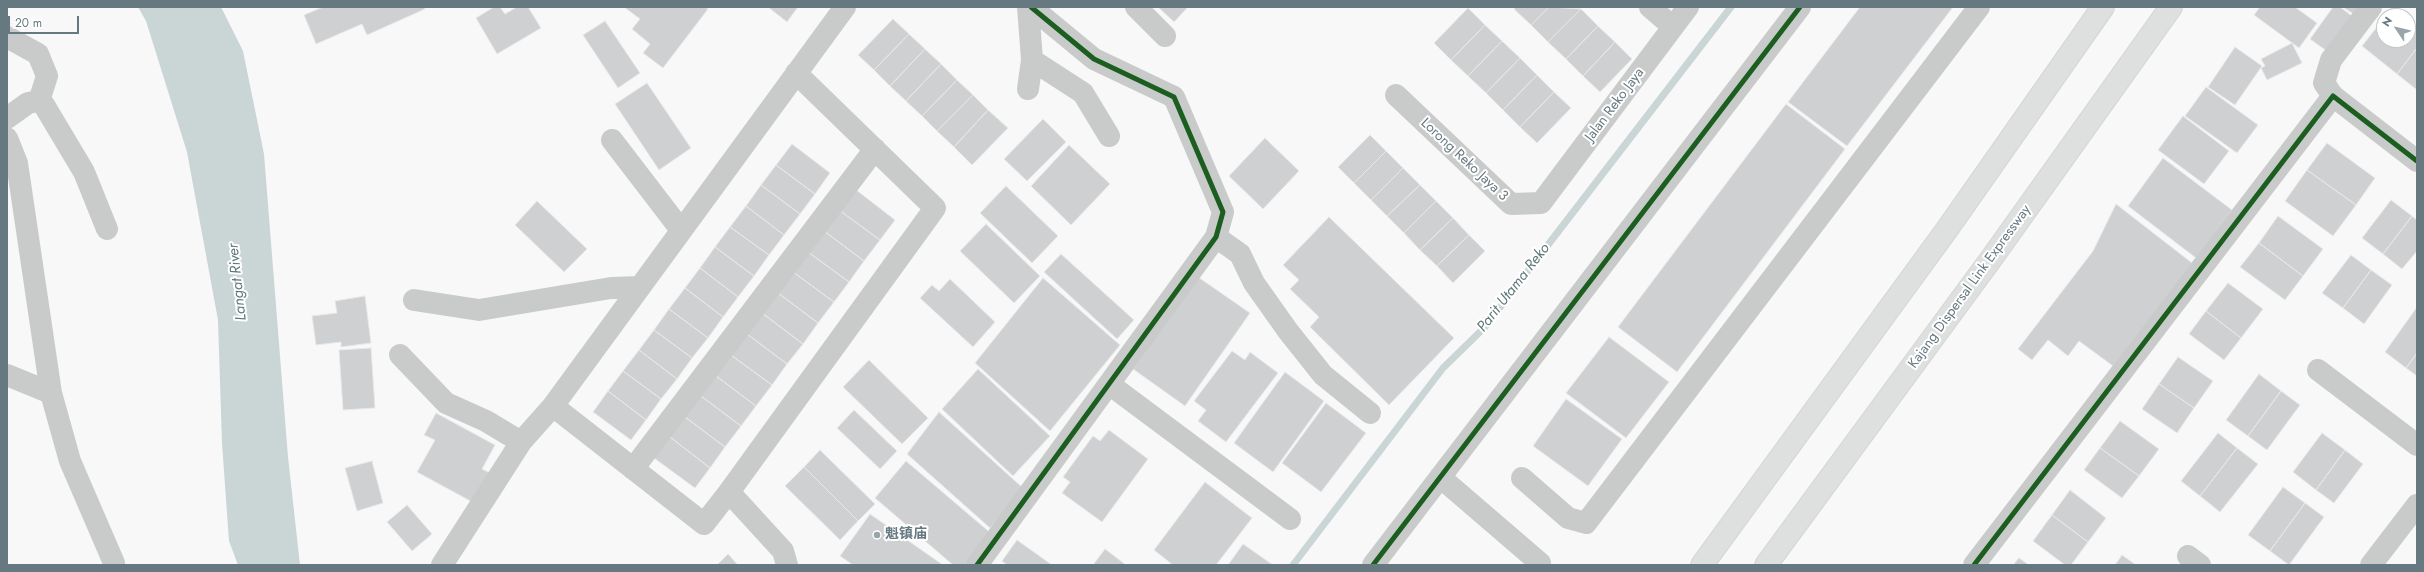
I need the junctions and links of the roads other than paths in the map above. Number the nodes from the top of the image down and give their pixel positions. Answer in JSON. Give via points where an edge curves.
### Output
{"nodes":[{"id":1,"x":845,"y":7,"type":"edge"},
{"id":2,"x":1028,"y":7,"type":"edge"},
{"id":3,"x":1031,"y":7,"type":"edge"},
{"id":4,"x":1136,"y":7,"type":"edge"},
{"id":5,"x":1650,"y":7,"type":"edge"},
{"id":6,"x":1688,"y":7,"type":"edge"},
{"id":7,"x":1800,"y":7,"type":"edge"},
{"id":8,"x":1979,"y":7,"type":"edge"},
{"id":9,"x":2103,"y":7,"type":"edge"},
{"id":10,"x":2171,"y":7,"type":"edge"},
{"id":11,"x":2371,"y":7,"type":"edge"},
{"id":12,"x":1673,"y":27,"type":"junction"},
{"id":13,"x":1165,"y":36,"type":"dead end"},
{"id":14,"x":7,"y":37,"type":"edge"},
{"id":15,"x":1032,"y":60,"type":"junction"},
{"id":16,"x":796,"y":73,"type":"junction"},
{"id":17,"x":1028,"y":89,"type":"dead end"},
{"id":18,"x":1396,"y":95,"type":"dead end"},
{"id":19,"x":2333,"y":96,"type":"junction"},
{"id":20,"x":39,"y":101,"type":"junction"},
{"id":21,"x":7,"y":118,"type":"edge"},
{"id":22,"x":1109,"y":136,"type":"dead end"},
{"id":23,"x":7,"y":138,"type":"edge"},
{"id":24,"x":612,"y":140,"type":"dead end"},
{"id":25,"x":875,"y":149,"type":"junction"},
{"id":26,"x":2417,"y":161,"type":"edge"},
{"id":27,"x":1541,"y":203,"type":"joint"},
{"id":28,"x":107,"y":229,"type":"dead end"},
{"id":29,"x":681,"y":230,"type":"junction"},
{"id":30,"x":1216,"y":237,"type":"junction"},
{"id":31,"x":640,"y":287,"type":"junction"},
{"id":32,"x":414,"y":300,"type":"dead end"},
{"id":33,"x":400,"y":355,"type":"dead end"},
{"id":34,"x":2318,"y":370,"type":"dead end"},
{"id":35,"x":7,"y":375,"type":"edge"},
{"id":36,"x":1109,"y":384,"type":"junction"},
{"id":37,"x":51,"y":393,"type":"junction"},
{"id":38,"x":553,"y":406,"type":"junction"},
{"id":39,"x":1370,"y":413,"type":"dead end"},
{"id":40,"x":521,"y":442,"type":"junction"},
{"id":41,"x":2417,"y":445,"type":"edge"},
{"id":42,"x":633,"y":469,"type":"junction"},
{"id":43,"x":1440,"y":477,"type":"junction"},
{"id":44,"x":1522,"y":478,"type":"dead end"},
{"id":45,"x":729,"y":492,"type":"junction"},
{"id":46,"x":2417,"y":505,"type":"edge"},
{"id":47,"x":1290,"y":519,"type":"dead end"},
{"id":48,"x":1708,"y":558,"type":"edge"},
{"id":49,"x":1540,"y":563,"type":"dead end"},
{"id":50,"x":114,"y":564,"type":"edge"},
{"id":51,"x":442,"y":565,"type":"edge"},
{"id":52,"x":787,"y":565,"type":"edge"},
{"id":53,"x":977,"y":565,"type":"edge"},
{"id":54,"x":1373,"y":565,"type":"edge"},
{"id":55,"x":1697,"y":565,"type":"edge"},
{"id":56,"x":1766,"y":565,"type":"edge"},
{"id":57,"x":1974,"y":565,"type":"edge"},
{"id":58,"x":2371,"y":565,"type":"edge"}],
"edges":[{"from":1,"to":16,"type":"street"},
{"from":2,"to":15,"type":"street"},
{"from":3,"to":30,"type":"street","via":[[1094,59],[1174,97],[1223,212]]},
{"from":4,"to":13,"type":"street"},
{"from":5,"to":12,"type":"street"},
{"from":6,"to":12,"type":"street","name":"Jalan Reko Jaya"},
{"from":7,"to":43,"type":"street"},
{"from":8,"to":44,"type":"street","via":[[1586,523],[1568,518]]},
{"from":9,"to":48,"type":"highway","via":[[1948,228]]},
{"from":10,"to":56,"type":"highway","name":"Kajang Dispersal Link Expressway","via":[[1991,259]]},
{"from":11,"to":19,"type":"street","via":[[2330,60],[2324,83]]},
{"from":12,"to":27,"type":"street","name":"Jalan Reko Jaya"},
{"from":14,"to":20,"type":"street","via":[[38,54],[46,76]]},
{"from":15,"to":17,"type":"street"},
{"from":15,"to":22,"type":"street","via":[[1083,93]]},
{"from":16,"to":25,"type":"street"},
{"from":16,"to":29,"type":"street"},
{"from":18,"to":27,"type":"street","name":"Lorong Reko Jaya 3","via":[[1511,204]]},
{"from":19,"to":26,"type":"street"},
{"from":19,"to":57,"type":"street"},
{"from":20,"to":21,"type":"street","via":[[28,104]]},
{"from":20,"to":28,"type":"street","via":[[44,105],[84,172]]},
{"from":23,"to":37,"type":"street","via":[[17,163]]},
{"from":24,"to":29,"type":"street"},
{"from":25,"to":42,"type":"street"},
{"from":25,"to":45,"type":"street","via":[[935,208]]},
{"from":29,"to":31,"type":"street"},
{"from":30,"to":36,"type":"street"},
{"from":30,"to":39,"type":"street","via":[[1240,254],[1254,283],[1323,375]]},
{"from":31,"to":32,"type":"street","via":[[611,288],[479,310]]},
{"from":31,"to":38,"type":"street"},
{"from":33,"to":40,"type":"street","via":[[446,403],[486,421]]},
{"from":34,"to":41,"type":"street"},
{"from":35,"to":37,"type":"street"},
{"from":36,"to":47,"type":"street"},
{"from":36,"to":53,"type":"street"},
{"from":37,"to":50,"type":"street","via":[[70,461]]},
{"from":38,"to":40,"type":"street"},
{"from":38,"to":42,"type":"street"},
{"from":40,"to":51,"type":"street"},
{"from":42,"to":45,"type":"street","via":[[704,524]]},
{"from":43,"to":49,"type":"street"},
{"from":43,"to":54,"type":"street"},
{"from":45,"to":52,"type":"street","via":[[783,551]]},
{"from":46,"to":58,"type":"street"},
{"from":48,"to":55,"type":"highway"}]}
